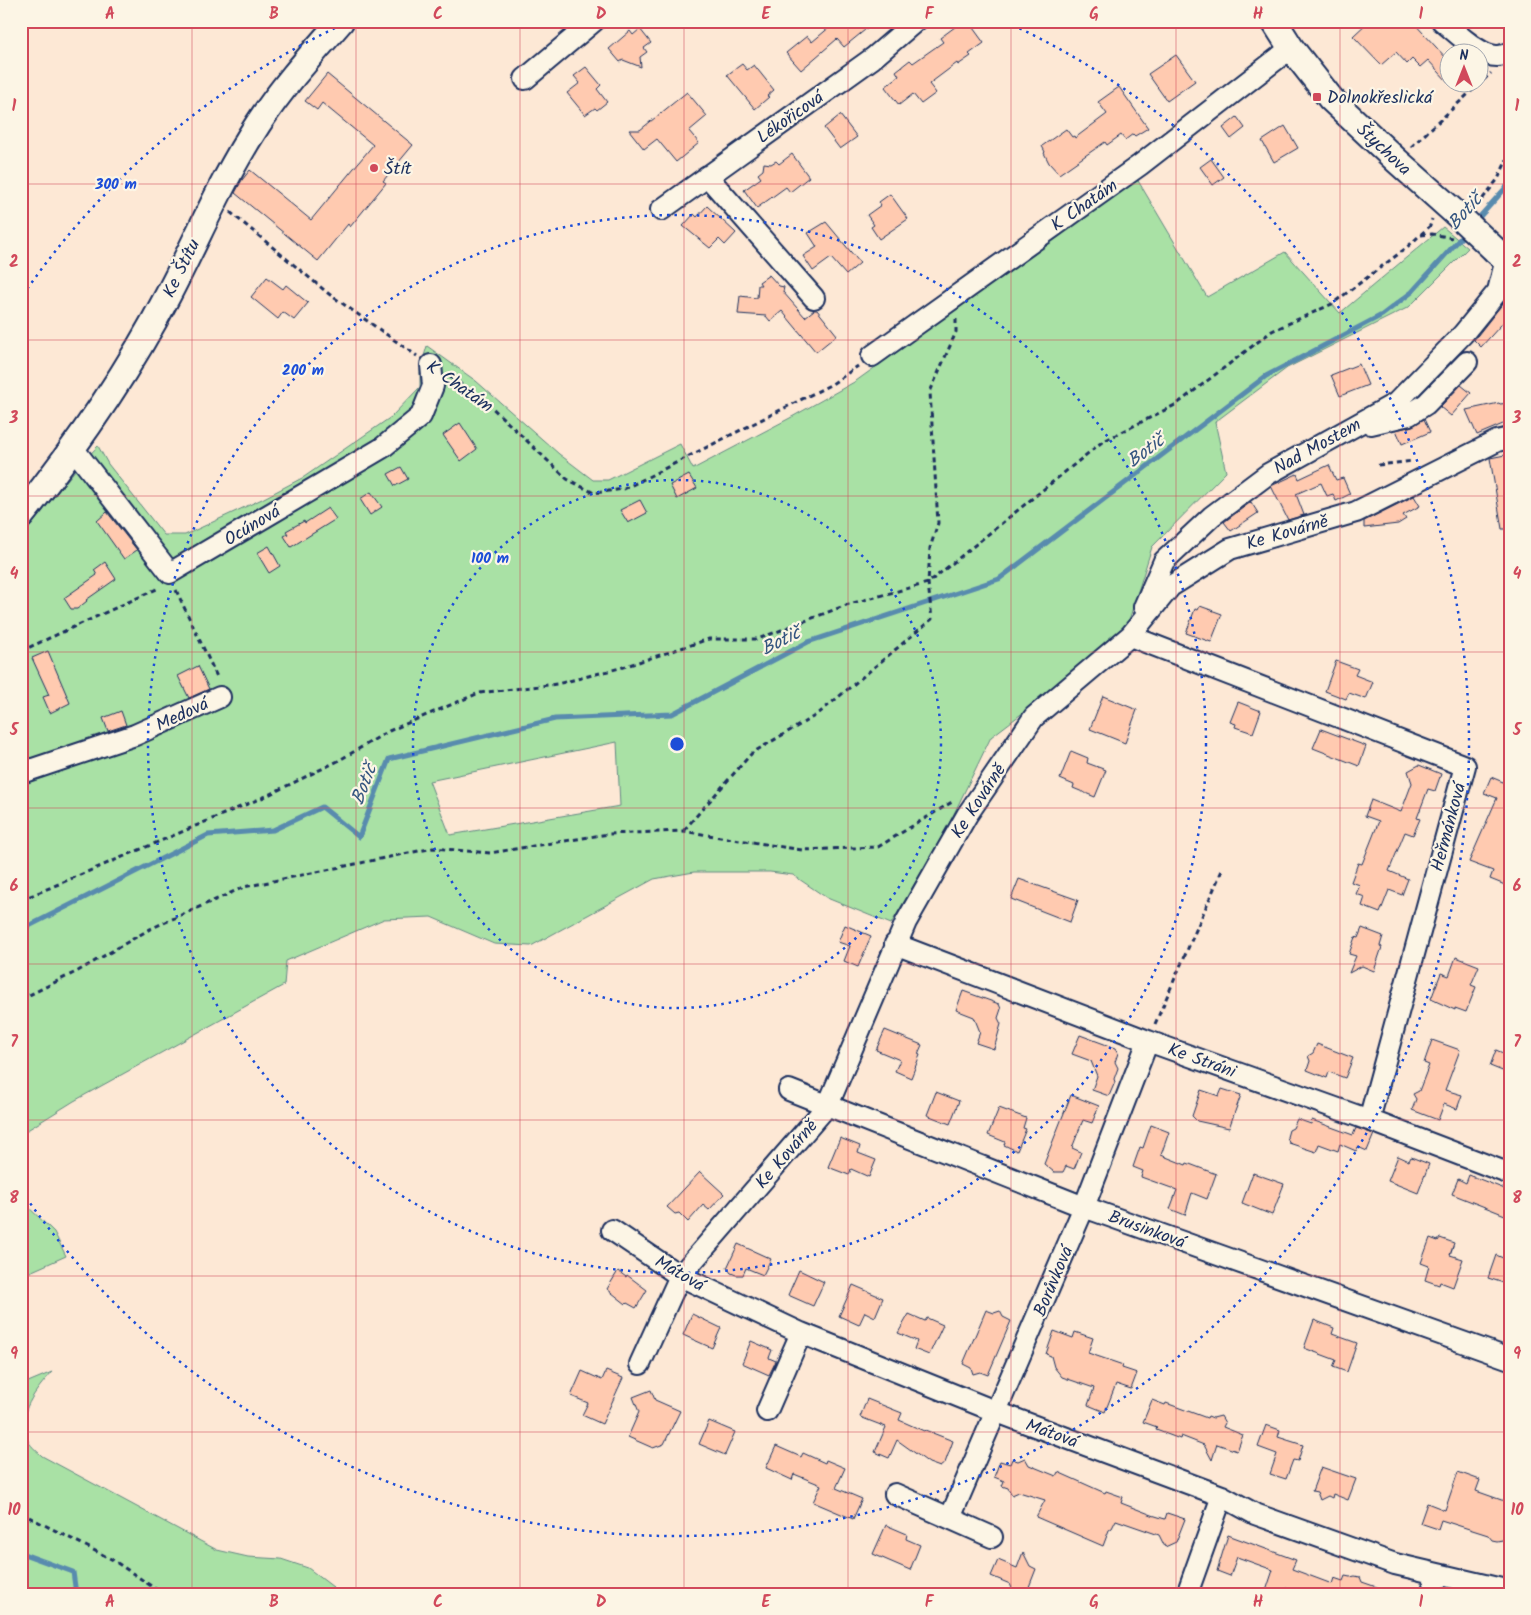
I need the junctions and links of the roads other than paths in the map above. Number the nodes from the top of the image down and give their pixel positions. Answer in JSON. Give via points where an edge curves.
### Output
{"nodes":[{"id":1,"x":341,"y":21,"type":"edge"},
{"id":2,"x":594,"y":21,"type":"edge"},
{"id":3,"x":916,"y":21,"type":"edge"},
{"id":4,"x":1274,"y":21,"type":"edge"},
{"id":5,"x":1442,"y":21,"type":"edge"},
{"id":6,"x":1291,"y":48,"type":"junction"},
{"id":7,"x":1503,"y":60,"type":"edge"},
{"id":8,"x":525,"y":79,"type":"dead end"},
{"id":9,"x":707,"y":176,"type":"junction"},
{"id":10,"x":661,"y":210,"type":"dead end"},
{"id":11,"x":1505,"y":255,"type":"edge"},
{"id":12,"x":814,"y":298,"type":"dead end"},
{"id":13,"x":872,"y":356,"type":"road end"},
{"id":14,"x":1467,"y":362,"type":"dead end"},
{"id":15,"x":431,"y":365,"type":"road end"},
{"id":16,"x":1354,"y":424,"type":"junction"},
{"id":17,"x":1510,"y":438,"type":"edge"},
{"id":18,"x":72,"y":448,"type":"junction"},
{"id":19,"x":21,"y":516,"type":"edge"},
{"id":20,"x":1130,"y":636,"type":"junction"},
{"id":21,"x":220,"y":697,"type":"road end"},
{"id":22,"x":21,"y":773,"type":"edge"},
{"id":23,"x":895,"y":944,"type":"junction"},
{"id":24,"x":1148,"y":1040,"type":"junction"},
{"id":25,"x":789,"y":1090,"type":"dead end"},
{"id":26,"x":828,"y":1105,"type":"junction"},
{"id":27,"x":1369,"y":1120,"type":"junction"},
{"id":28,"x":1510,"y":1174,"type":"edge"},
{"id":29,"x":1084,"y":1207,"type":"junction"},
{"id":30,"x":612,"y":1230,"type":"dead end"},
{"id":31,"x":680,"y":1276,"type":"junction"},
{"id":32,"x":801,"y":1333,"type":"junction"},
{"id":33,"x":1510,"y":1359,"type":"edge"},
{"id":34,"x":640,"y":1364,"type":"dead end"},
{"id":35,"x":767,"y":1411,"type":"dead end"},
{"id":36,"x":997,"y":1412,"type":"junction"},
{"id":37,"x":895,"y":1494,"type":"dead end"},
{"id":38,"x":1222,"y":1496,"type":"junction"},
{"id":39,"x":950,"y":1518,"type":"junction"},
{"id":40,"x":992,"y":1538,"type":"dead end"},
{"id":41,"x":1437,"y":1574,"type":"junction"},
{"id":42,"x":1510,"y":1591,"type":"edge"},
{"id":43,"x":1187,"y":1594,"type":"edge"},
{"id":44,"x":1431,"y":1594,"type":"edge"}],
"edges":[{"from":1,"to":18,"type":"street","name":"Ke Štítu","via":[[258,124],[215,199],[168,296],[106,402]]},
{"from":2,"to":8,"type":"street"},
{"from":3,"to":9,"type":"street","name":"Lékořicová","via":[[873,58]]},
{"from":4,"to":6,"type":"street","name":"Štychova"},
{"from":5,"to":7,"type":"street","via":[[1476,48]]},
{"from":6,"to":11,"type":"street","name":"Štychova","bridge":true,"via":[[1332,99],[1462,220]]},
{"from":6,"to":13,"type":"street","name":"K Chatám","via":[[1140,165]]},
{"from":9,"to":10,"type":"street","name":"Lékořicová"},
{"from":9,"to":12,"type":"street"},
{"from":11,"to":16,"type":"street","name":"Nad Mostem","via":[[1498,291],[1463,334],[1396,403]]},
{"from":14,"to":16,"type":"street","via":[[1426,404],[1409,415],[1376,424]]},
{"from":15,"to":18,"type":"street","name":"Ocúnová","via":[[433,386],[421,416],[382,448],[170,576]]},
{"from":16,"to":20,"type":"street","name":"Nad Mostem","via":[[1268,474],[1212,516],[1164,561]]},
{"from":17,"to":20,"type":"street","name":"Ke Kovárně","via":[[1496,441],[1356,512],[1230,549],[1171,586]]},
{"from":18,"to":19,"type":"street","name":"Ke Štítu"},
{"from":20,"to":23,"type":"street","name":"Ke Kovárně","via":[[1034,717],[967,815]]},
{"from":20,"to":27,"type":"street","name":"Heřmánková","via":[[1465,766]]},
{"from":21,"to":22,"type":"street","name":"Medová","via":[[135,735]]},
{"from":23,"to":24,"type":"street","name":"Ke Stráni"},
{"from":23,"to":26,"type":"street","name":"Ke Kovárně"},
{"from":24,"to":27,"type":"street","name":"Ke Stráni"},
{"from":24,"to":29,"type":"street","name":"Borůvková"},
{"from":25,"to":26,"type":"street","name":"Brusinková"},
{"from":26,"to":29,"type":"street","name":"Brusinková"},
{"from":26,"to":31,"type":"street","name":"Ke Kovárně"},
{"from":27,"to":28,"type":"street","name":"Ke Stráni"},
{"from":29,"to":33,"type":"street","name":"Brusinková"},
{"from":29,"to":36,"type":"street","name":"Borůvková"},
{"from":30,"to":31,"type":"street","name":"Mátová"},
{"from":31,"to":32,"type":"street","name":"Mátová"},
{"from":31,"to":34,"type":"street","name":"Ke Kovárně"},
{"from":32,"to":35,"type":"street"},
{"from":32,"to":36,"type":"street","name":"Mátová"},
{"from":36,"to":38,"type":"street","name":"Mátová"},
{"from":36,"to":39,"type":"street","name":"Borůvková"},
{"from":37,"to":39,"type":"street"},
{"from":38,"to":41,"type":"street","name":"Mátová","via":[[1255,1514],[1395,1564]]},
{"from":38,"to":43,"type":"street"},
{"from":39,"to":40,"type":"street"},
{"from":41,"to":42,"type":"street","name":"Mátová"},
{"from":41,"to":44,"type":"street"}]}
